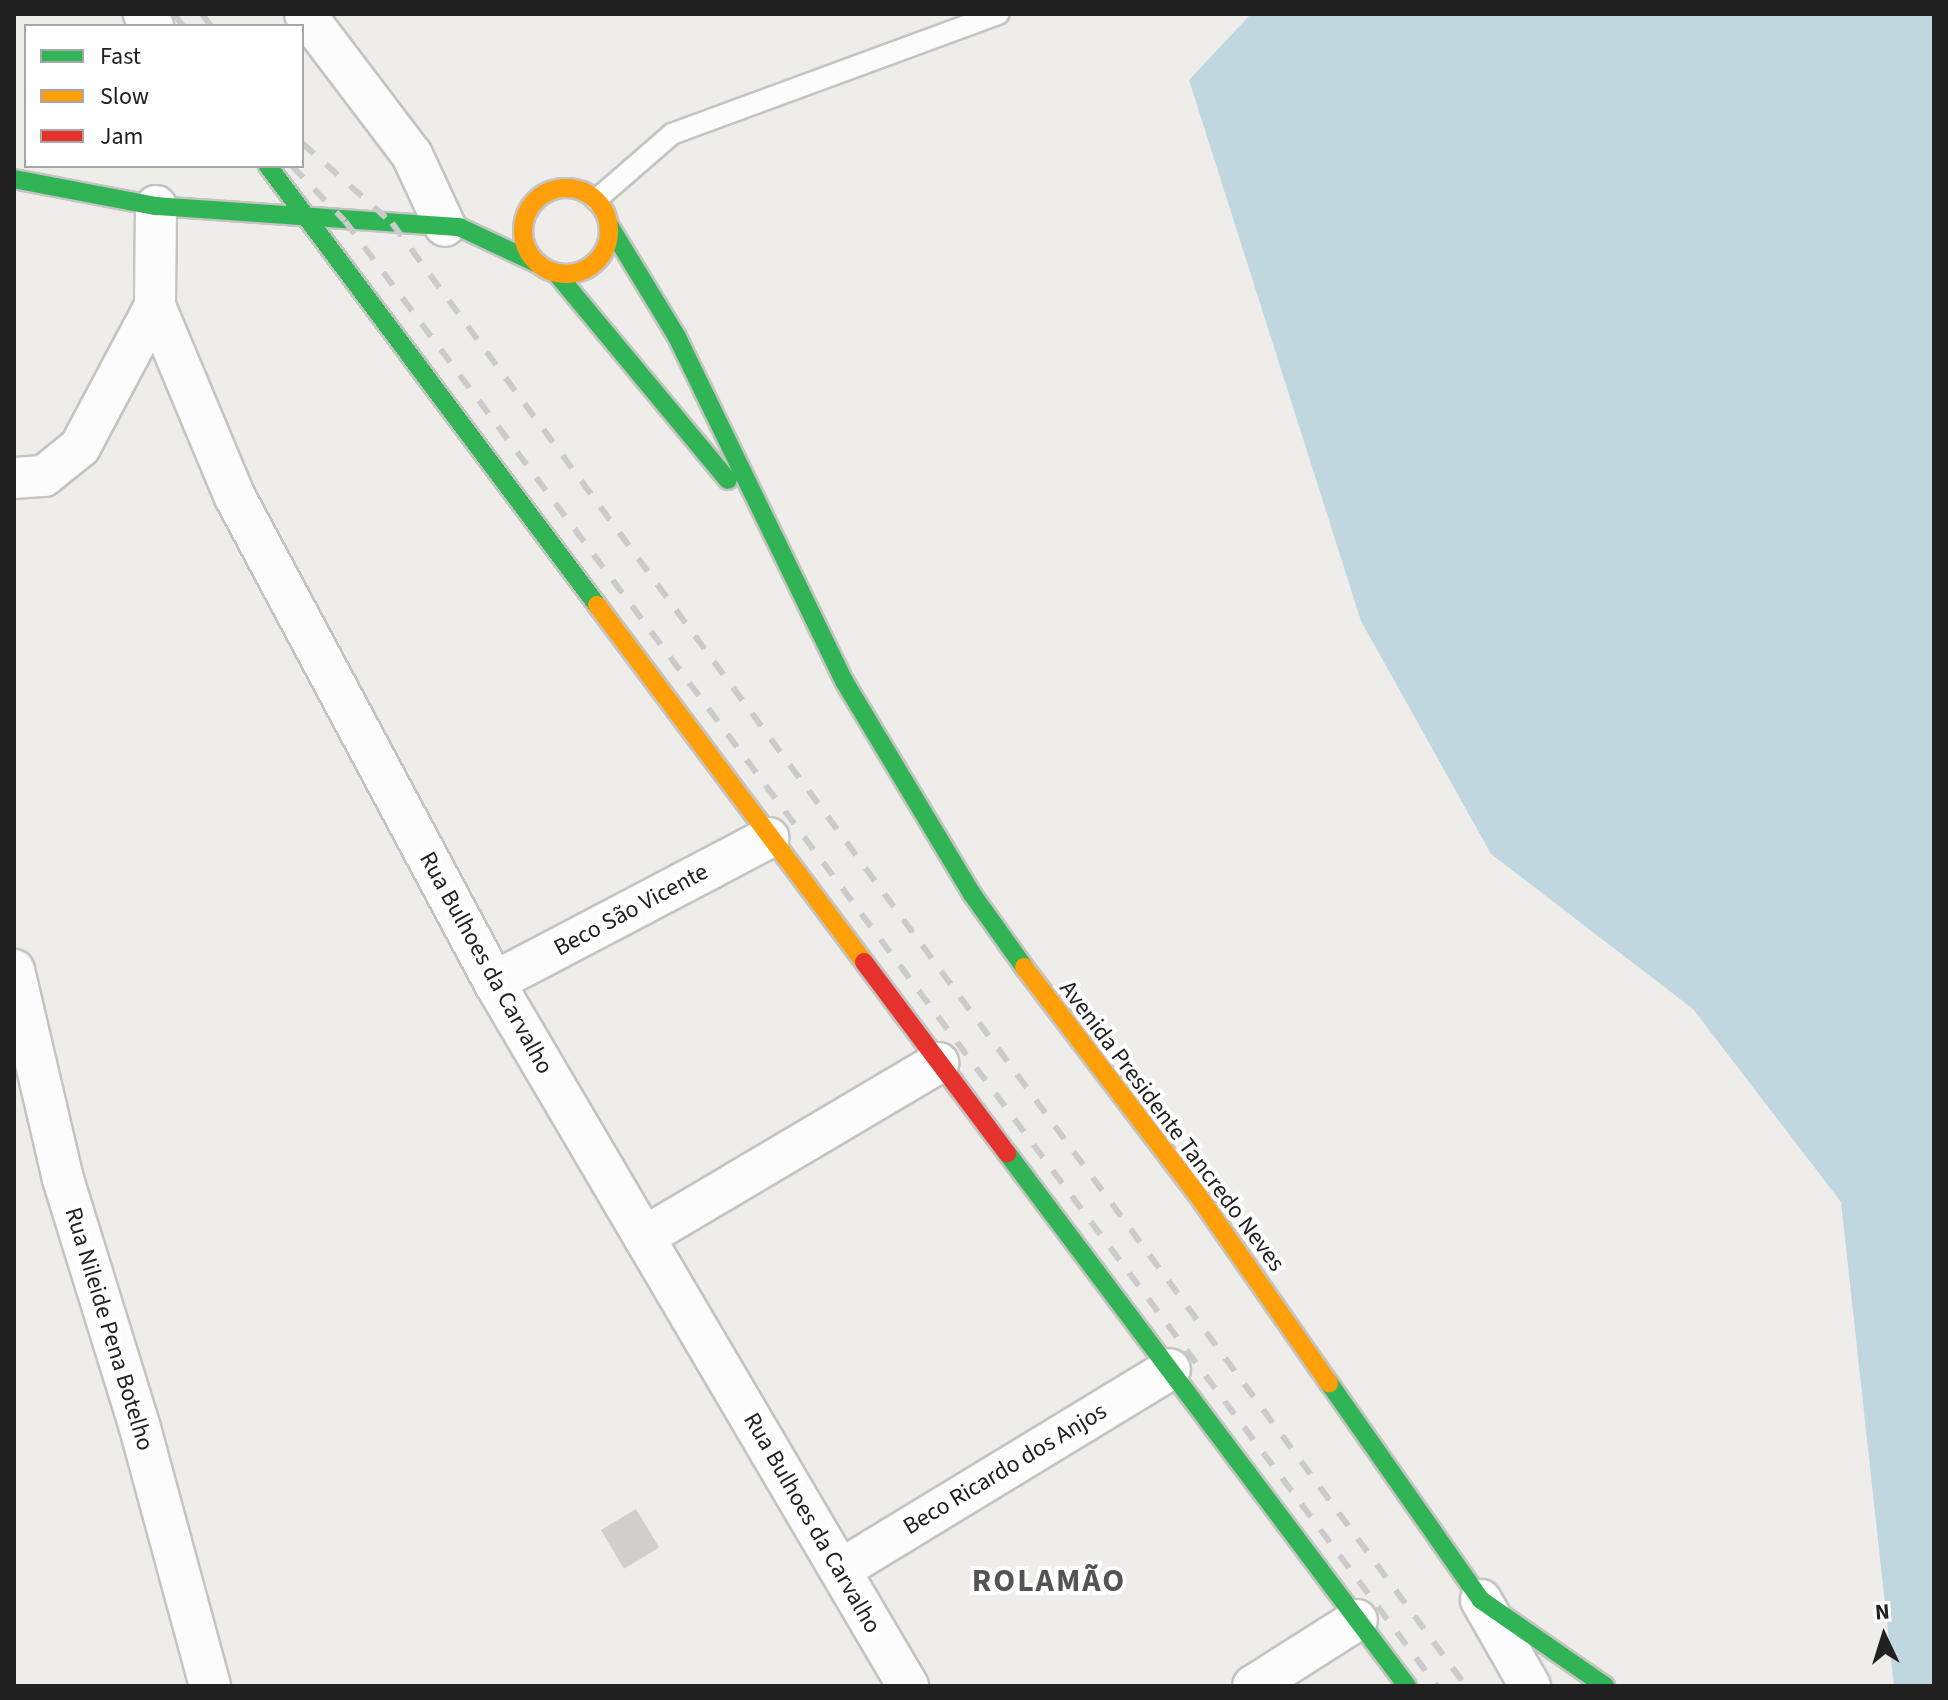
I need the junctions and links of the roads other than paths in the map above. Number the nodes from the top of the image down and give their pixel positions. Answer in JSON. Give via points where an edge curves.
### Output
{"nodes":[{"id":1,"x":305,"y":14,"type":"edge"},
{"id":2,"x":999,"y":14,"type":"edge"},
{"id":3,"x":270,"y":168,"type":"edge"},
{"id":4,"x":14,"y":179,"type":"edge"},
{"id":5,"x":596,"y":200,"type":"junction"},
{"id":6,"x":532,"y":203,"type":"junction"},
{"id":7,"x":156,"y":206,"type":"junction"},
{"id":8,"x":309,"y":215,"type":"junction"},
{"id":9,"x":609,"y":225,"type":"junction"},
{"id":10,"x":452,"y":227,"type":"junction"},
{"id":11,"x":538,"y":264,"type":"junction"},
{"id":12,"x":556,"y":273,"type":"junction"},
{"id":13,"x":155,"y":306,"type":"junction"},
{"id":14,"x":14,"y":478,"type":"edge"},
{"id":15,"x":773,"y":534,"type":"junction"},
{"id":16,"x":768,"y":838,"type":"junction"},
{"id":17,"x":14,"y":970,"type":"edge"},
{"id":18,"x":494,"y":982,"type":"junction"},
{"id":19,"x":938,"y":1063,"type":"junction"},
{"id":20,"x":644,"y":1237,"type":"junction"},
{"id":21,"x":1170,"y":1369,"type":"junction"},
{"id":22,"x":840,"y":1570,"type":"junction"},
{"id":23,"x":1481,"y":1600,"type":"junction"},
{"id":24,"x":1357,"y":1620,"type":"junction"},
{"id":25,"x":210,"y":1686,"type":"edge"},
{"id":26,"x":908,"y":1686,"type":"edge"},
{"id":27,"x":1253,"y":1686,"type":"edge"},
{"id":28,"x":1407,"y":1686,"type":"edge"},
{"id":29,"x":1530,"y":1686,"type":"edge"},
{"id":30,"x":1605,"y":1686,"type":"edge"}],
"edges":[{"from":1,"to":10,"type":"street","via":[[412,155]]},
{"from":2,"to":5,"type":"lane","via":[[672,134]]},
{"from":3,"to":8,"type":"main road"},
{"from":4,"to":7,"type":"main road"},
{"from":5,"to":6,"type":"main road","via":[[584,192],[556,188]]},
{"from":5,"to":9,"type":"main road"},
{"from":6,"to":10,"type":"main road"},
{"from":6,"to":11,"type":"main road","via":[[522,235]]},
{"from":7,"to":8,"type":"main road"},
{"from":7,"to":13,"type":"street","name":"Rua Bulhoes da Carvalho"},
{"from":8,"to":10,"type":"main road"},
{"from":8,"to":16,"type":"main road"},
{"from":9,"to":12,"type":"main road","via":[[603,253],[593,264],[580,272]]},
{"from":9,"to":15,"type":"main road","name":"Avenida Presidente Tancredo Neves","via":[[677,337]]},
{"from":10,"to":11,"type":"main road"},
{"from":11,"to":12,"type":"main road"},
{"from":12,"to":15,"type":"main road","name":"Avenida Presidente Tancredo Neves"},
{"from":13,"to":14,"type":"street","via":[[80,447],[44,476]]},
{"from":13,"to":18,"type":"street","name":"Rua Bulhoes da Carvalho","via":[[235,497]]},
{"from":15,"to":23,"type":"main road","name":"Avenida Presidente Tancredo Neves","via":[[844,681],[972,894],[1073,1036],[1197,1194]]},
{"from":16,"to":18,"type":"street","name":"Beco São Vicente"},
{"from":16,"to":19,"type":"main road"},
{"from":17,"to":25,"type":"street","name":"Rua Nileide Pena Botelho","via":[[63,1179],[140,1428]]},
{"from":18,"to":20,"type":"street","name":"Rua Bulhoes da Carvalho"},
{"from":19,"to":20,"type":"street"},
{"from":19,"to":21,"type":"main road"},
{"from":20,"to":22,"type":"street","name":"Rua Bulhoes da Carvalho"},
{"from":21,"to":22,"type":"street","name":"Beco Ricardo dos Anjos"},
{"from":21,"to":24,"type":"main road"},
{"from":22,"to":26,"type":"street","name":"Rua Bulhoes da Carvalho"},
{"from":23,"to":29,"type":"street"},
{"from":23,"to":30,"type":"main road","name":"Avenida Presidente Tancredo Neves"},
{"from":24,"to":27,"type":"street"},
{"from":24,"to":28,"type":"main road"}]}
